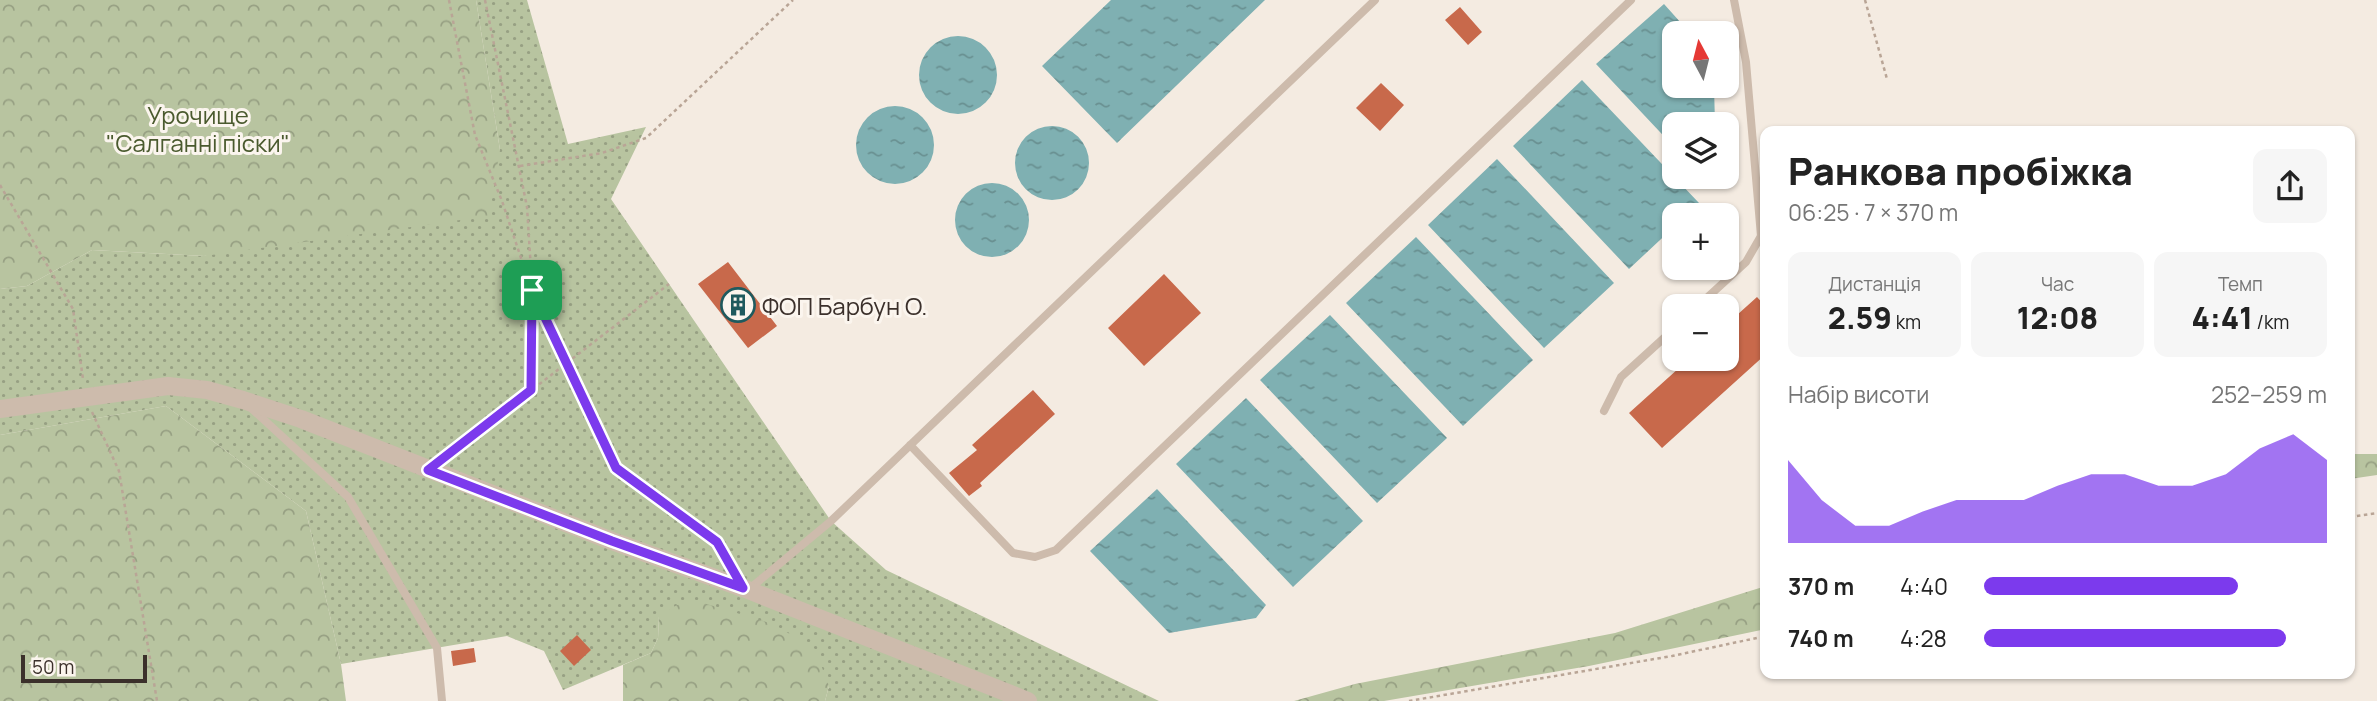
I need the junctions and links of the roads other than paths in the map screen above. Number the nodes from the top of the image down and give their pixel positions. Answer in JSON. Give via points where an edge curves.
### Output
{"nodes":[{"id":1,"x":1375,"y":0,"type":"edge"},
{"id":2,"x":1631,"y":0,"type":"edge"},
{"id":3,"x":1734,"y":0,"type":"edge"},
{"id":4,"x":1760,"y":224,"type":"edge"},
{"id":5,"x":1760,"y":238,"type":"edge"},
{"id":6,"x":1711,"y":294,"type":"edge"},
{"id":7,"x":1662,"y":340,"type":"edge"},
{"id":8,"x":243,"y":400,"type":"junction"},
{"id":9,"x":0,"y":409,"type":"edge"},
{"id":10,"x":1604,"y":411,"type":"dead end"},
{"id":11,"x":911,"y":445,"type":"junction"},
{"id":12,"x":745,"y":589,"type":"junction"},
{"id":13,"x":442,"y":701,"type":"edge"},
{"id":14,"x":1028,"y":701,"type":"edge"}],
"edges":[{"from":1,"to":11,"type":"lane"},
{"from":2,"to":11,"type":"lane","via":[[1056,550],[1035,557],[1013,553]]},
{"from":3,"to":4,"type":"lane","via":[[1746,62]]},
{"from":5,"to":6,"type":"lane","via":[[1745,262]]},
{"from":7,"to":10,"type":"lane","via":[[1621,377]]},
{"from":8,"to":9,"type":"street","via":[[168,386]]},
{"from":8,"to":12,"type":"street"},
{"from":8,"to":13,"type":"lane","via":[[348,497],[437,648]]},
{"from":11,"to":12,"type":"lane","via":[[831,521]]},
{"from":12,"to":14,"type":"street"}]}
